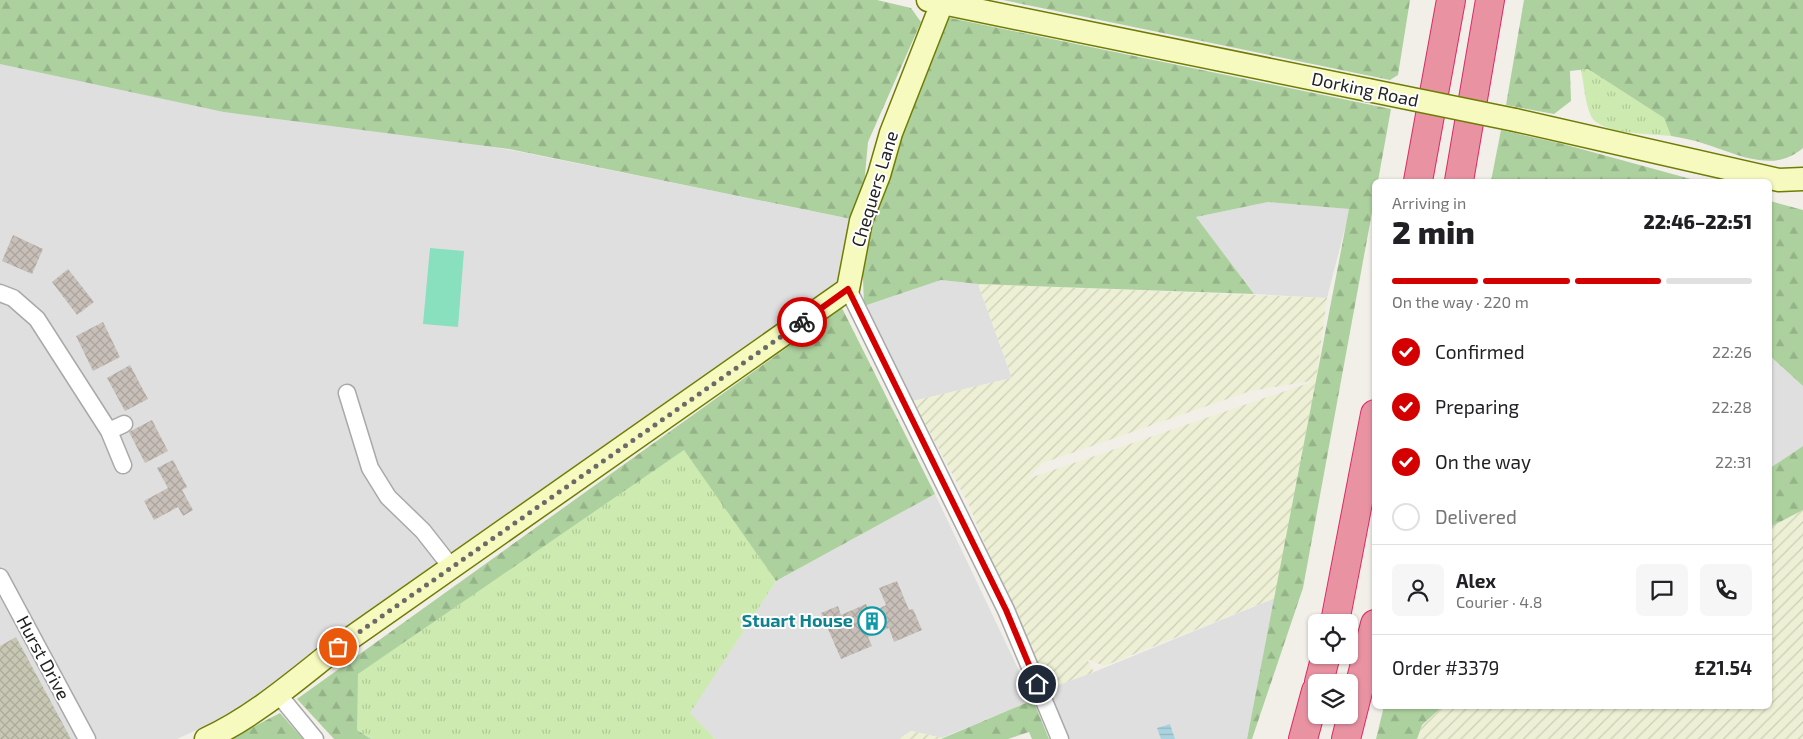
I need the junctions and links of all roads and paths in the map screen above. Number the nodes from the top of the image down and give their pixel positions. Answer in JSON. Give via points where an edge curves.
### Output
{"nodes":[{"id":1,"x":1451,"y":0,"type":"edge"},
{"id":2,"x":1490,"y":0,"type":"edge"},
{"id":3,"x":934,"y":1,"type":"edge"},
{"id":4,"x":1418,"y":179,"type":"edge"},
{"id":5,"x":1458,"y":179,"type":"edge"},
{"id":6,"x":1803,"y":179,"type":"edge"},
{"id":7,"x":848,"y":289,"type":"junction"},
{"id":8,"x":0,"y":293,"type":"edge"},
{"id":9,"x":348,"y":393,"type":"dead end"},
{"id":10,"x":1372,"y":430,"type":"edge"},
{"id":11,"x":123,"y":465,"type":"dead end"},
{"id":12,"x":452,"y":568,"type":"junction"},
{"id":13,"x":0,"y":577,"type":"edge"},
{"id":14,"x":1337,"y":614,"type":"edge"},
{"id":15,"x":1372,"y":636,"type":"edge"},
{"id":16,"x":278,"y":694,"type":"junction"},
{"id":17,"x":1308,"y":721,"type":"edge"},
{"id":18,"x":86,"y":739,"type":"edge"},
{"id":19,"x":206,"y":739,"type":"edge"},
{"id":20,"x":315,"y":739,"type":"edge"},
{"id":21,"x":1060,"y":739,"type":"edge"},
{"id":22,"x":1303,"y":739,"type":"edge"},
{"id":23,"x":1346,"y":739,"type":"edge"}],
"edges":[{"from":1,"to":4,"type":"highway"},
{"from":2,"to":5,"type":"highway"},
{"from":3,"to":6,"type":"main road","name":"Dorking Road","bridge":true,"via":[[1515,120],[1779,180]]},
{"from":3,"to":7,"type":"main road","name":"Chequers Lane","via":[[879,175],[861,221]]},
{"from":7,"to":12,"type":"main road"},
{"from":7,"to":21,"type":"street","via":[[1006,610]]},
{"from":8,"to":11,"type":"street","via":[[13,298],[36,319],[117,427]]},
{"from":9,"to":12,"type":"street","via":[[370,468],[388,497],[423,531]]},
{"from":10,"to":14,"type":"highway"},
{"from":12,"to":16,"type":"main road","via":[[338,647]]},
{"from":13,"to":18,"type":"street","name":"Hurst Drive"},
{"from":15,"to":23,"type":"highway"},
{"from":16,"to":19,"type":"main road"},
{"from":16,"to":20,"type":"street"},
{"from":17,"to":22,"type":"highway"}]}
